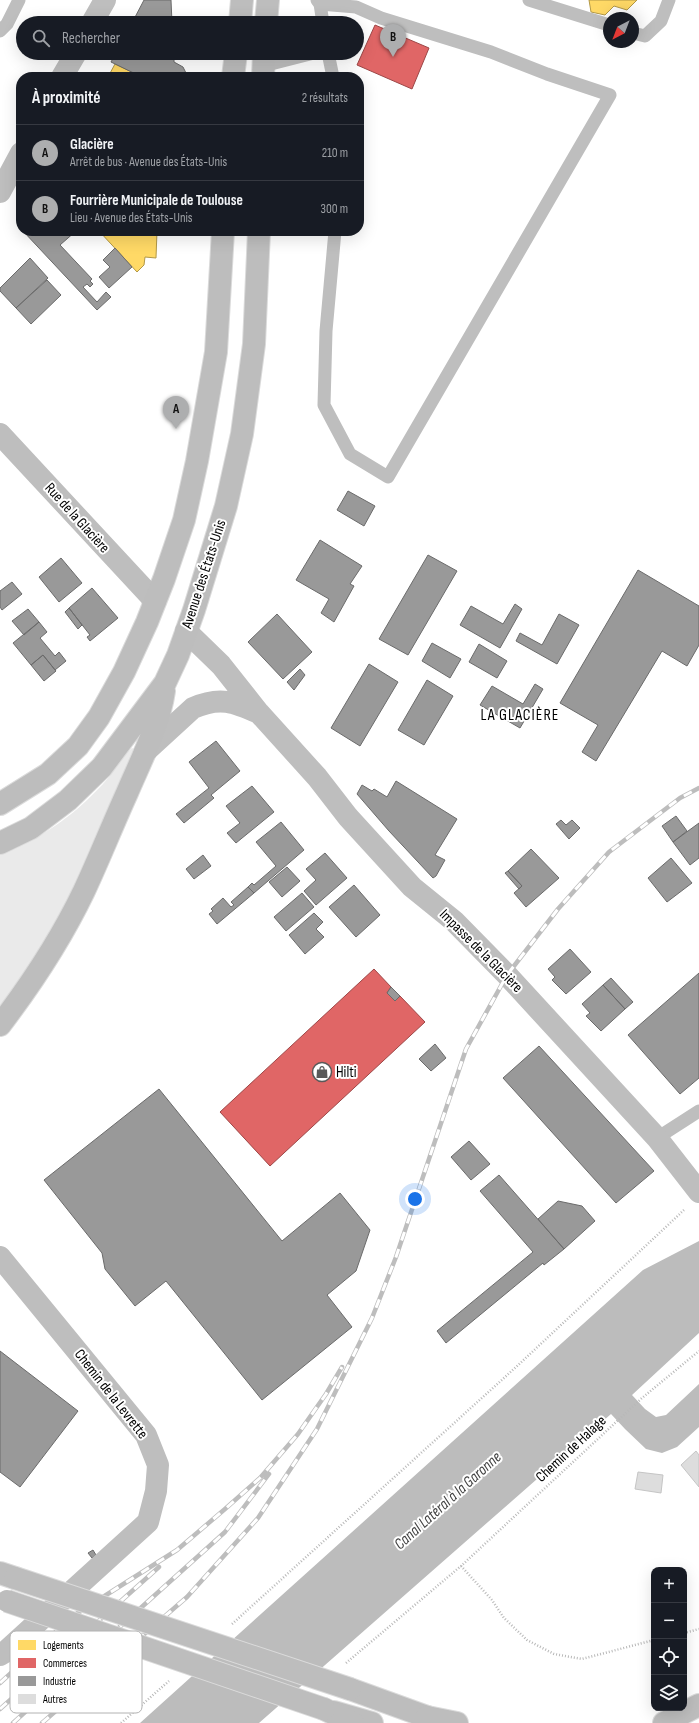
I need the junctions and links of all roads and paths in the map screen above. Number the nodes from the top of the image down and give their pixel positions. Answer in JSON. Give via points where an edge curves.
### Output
{"nodes":[{"id":1,"x":19,"y":0,"type":"edge"},
{"id":2,"x":228,"y":0,"type":"edge"},
{"id":3,"x":242,"y":0,"type":"edge"},
{"id":4,"x":268,"y":0,"type":"edge"},
{"id":5,"x":529,"y":0,"type":"edge"},
{"id":6,"x":669,"y":0,"type":"edge"},
{"id":7,"x":318,"y":2,"type":"edge"},
{"id":8,"x":227,"y":16,"type":"edge"},
{"id":9,"x":241,"y":16,"type":"edge"},
{"id":10,"x":267,"y":16,"type":"edge"},
{"id":11,"x":321,"y":16,"type":"edge"},
{"id":12,"x":603,"y":23,"type":"edge"},
{"id":13,"x":0,"y":31,"type":"edge"},
{"id":14,"x":639,"y":34,"type":"edge"},
{"id":15,"x":72,"y":60,"type":"edge"},
{"id":16,"x":234,"y":60,"type":"edge"},
{"id":17,"x":284,"y":60,"type":"edge"},
{"id":18,"x":329,"y":60,"type":"edge"},
{"id":19,"x":263,"y":65,"type":"edge"},
{"id":20,"x":65,"y":72,"type":"edge"},
{"id":21,"x":233,"y":72,"type":"edge"},
{"id":22,"x":332,"y":72,"type":"edge"},
{"id":23,"x":16,"y":162,"type":"edge"},
{"id":24,"x":0,"y":192,"type":"edge"},
{"id":25,"x":223,"y":236,"type":"edge"},
{"id":26,"x":259,"y":236,"type":"edge"},
{"id":27,"x":335,"y":236,"type":"edge"},
{"id":28,"x":0,"y":434,"type":"edge"},
{"id":29,"x":155,"y":601,"type":"junction"},
{"id":30,"x":186,"y":631,"type":"junction"},
{"id":31,"x":165,"y":683,"type":"junction"},
{"id":32,"x":259,"y":713,"type":"junction"},
{"id":33,"x":145,"y":752,"type":"junction"},
{"id":34,"x":0,"y":804,"type":"edge"},
{"id":35,"x":0,"y":843,"type":"edge"},
{"id":36,"x":0,"y":1025,"type":"edge"},
{"id":37,"x":699,"y":1111,"type":"edge"},
{"id":38,"x":657,"y":1138,"type":"junction"},
{"id":39,"x":693,"y":1199,"type":"edge"},
{"id":40,"x":0,"y":1257,"type":"edge"},
{"id":41,"x":699,"y":1351,"type":"edge"},
{"id":42,"x":461,"y":1566,"type":"junction"},
{"id":43,"x":8,"y":1575,"type":"edge"},
{"id":44,"x":2,"y":1600,"type":"edge"},
{"id":45,"x":232,"y":1624,"type":"dead end"},
{"id":46,"x":699,"y":1629,"type":"edge"},
{"id":47,"x":28,"y":1631,"type":"edge"},
{"id":48,"x":94,"y":1631,"type":"edge"},
{"id":49,"x":687,"y":1631,"type":"edge"},
{"id":50,"x":651,"y":1641,"type":"edge"},
{"id":51,"x":10,"y":1647,"type":"edge"},
{"id":52,"x":142,"y":1647,"type":"edge"},
{"id":53,"x":0,"y":1655,"type":"edge"},
{"id":54,"x":343,"y":1665,"type":"dead end"},
{"id":55,"x":174,"y":1676,"type":"dead end"},
{"id":56,"x":142,"y":1704,"type":"edge"},
{"id":57,"x":699,"y":1705,"type":"edge"},
{"id":58,"x":324,"y":1709,"type":"junction"},
{"id":59,"x":132,"y":1713,"type":"edge"},
{"id":60,"x":436,"y":1720,"type":"edge"},
{"id":61,"x":121,"y":1723,"type":"edge"},
{"id":62,"x":353,"y":1723,"type":"edge"},
{"id":63,"x":372,"y":1723,"type":"edge"},
{"id":64,"x":457,"y":1723,"type":"edge"},
{"id":65,"x":664,"y":1723,"type":"edge"}],
"edges":[{"from":1,"to":13,"type":"lane","via":[[7,24]]},
{"from":2,"to":8,"type":"main road"},
{"from":3,"to":9,"type":"main road"},
{"from":4,"to":10,"type":"main road"},
{"from":5,"to":12,"type":"lane"},
{"from":6,"to":14,"type":"lane","via":[[661,20],[645,36]]},
{"from":7,"to":11,"type":"lane"},
{"from":7,"to":27,"type":"lane","via":[[356,7],[381,18],[491,52],[610,95],[388,478],[350,454],[324,405],[326,331]]},
{"from":15,"to":20,"type":"street"},
{"from":16,"to":21,"type":"main road"},
{"from":17,"to":19,"type":"lane"},
{"from":18,"to":22,"type":"lane"},
{"from":23,"to":24,"type":"street"},
{"from":25,"to":29,"type":"main road","via":[[216,352],[197,461],[184,520]]},
{"from":26,"to":30,"type":"main road","name":"Avenue des États-Unis","via":[[254,344],[242,434],[226,506]]},
{"from":28,"to":29,"type":"street","name":"Rue de la Glacière"},
{"from":29,"to":34,"type":"main road","via":[[124,672],[100,717],[78,746],[48,774]]},
{"from":30,"to":31,"type":"main road","name":"Avenue des États-Unis"},
{"from":30,"to":32,"type":"street","name":"Impasse de la Glacière","via":[[221,665]]},
{"from":31,"to":33,"type":"main road","via":[[162,707]]},
{"from":31,"to":35,"type":"main road","name":"Avenue des États-Unis","via":[[102,767],[68,800],[31,828]]},
{"from":32,"to":33,"type":"street","name":"Impasse de la Glacière","via":[[235,703],[214,701],[203,704],[193,708]]},
{"from":32,"to":38,"type":"street","name":"Impasse de la Glacière","via":[[412,887],[470,937]]},
{"from":33,"to":36,"type":"main road","via":[[81,897],[61,935],[28,989]]},
{"from":37,"to":38,"type":"lane"},
{"from":38,"to":39,"type":"street","name":"Impasse de la Glacière"},
{"from":39,"to":45,"type":"path","via":[[515,1368]]},
{"from":40,"to":47,"type":"street","name":"Chemin de la Levrette","via":[[146,1435],[158,1465],[156,1491],[148,1522]]},
{"from":41,"to":42,"type":"path","name":"Chemin de Halage","via":[[642,1398]]},
{"from":42,"to":50,"type":"path","via":[[492,1600],[504,1618],[527,1640],[554,1654],[582,1659]]},
{"from":42,"to":54,"type":"path","name":"Chemin de Halage"},
{"from":43,"to":60,"type":"main road","bridge":true},
{"from":44,"to":48,"type":"main road","bridge":true},
{"from":46,"to":49,"type":"path"},
{"from":51,"to":53,"type":"street","name":"Chemin de la Levrette"},
{"from":52,"to":58,"type":"main road","bridge":true},
{"from":55,"to":56,"type":"path"},
{"from":57,"to":65,"type":"main road"},
{"from":58,"to":62,"type":"main road"},
{"from":58,"to":63,"type":"main road"},
{"from":59,"to":61,"type":"path"},
{"from":60,"to":64,"type":"main road"}]}
